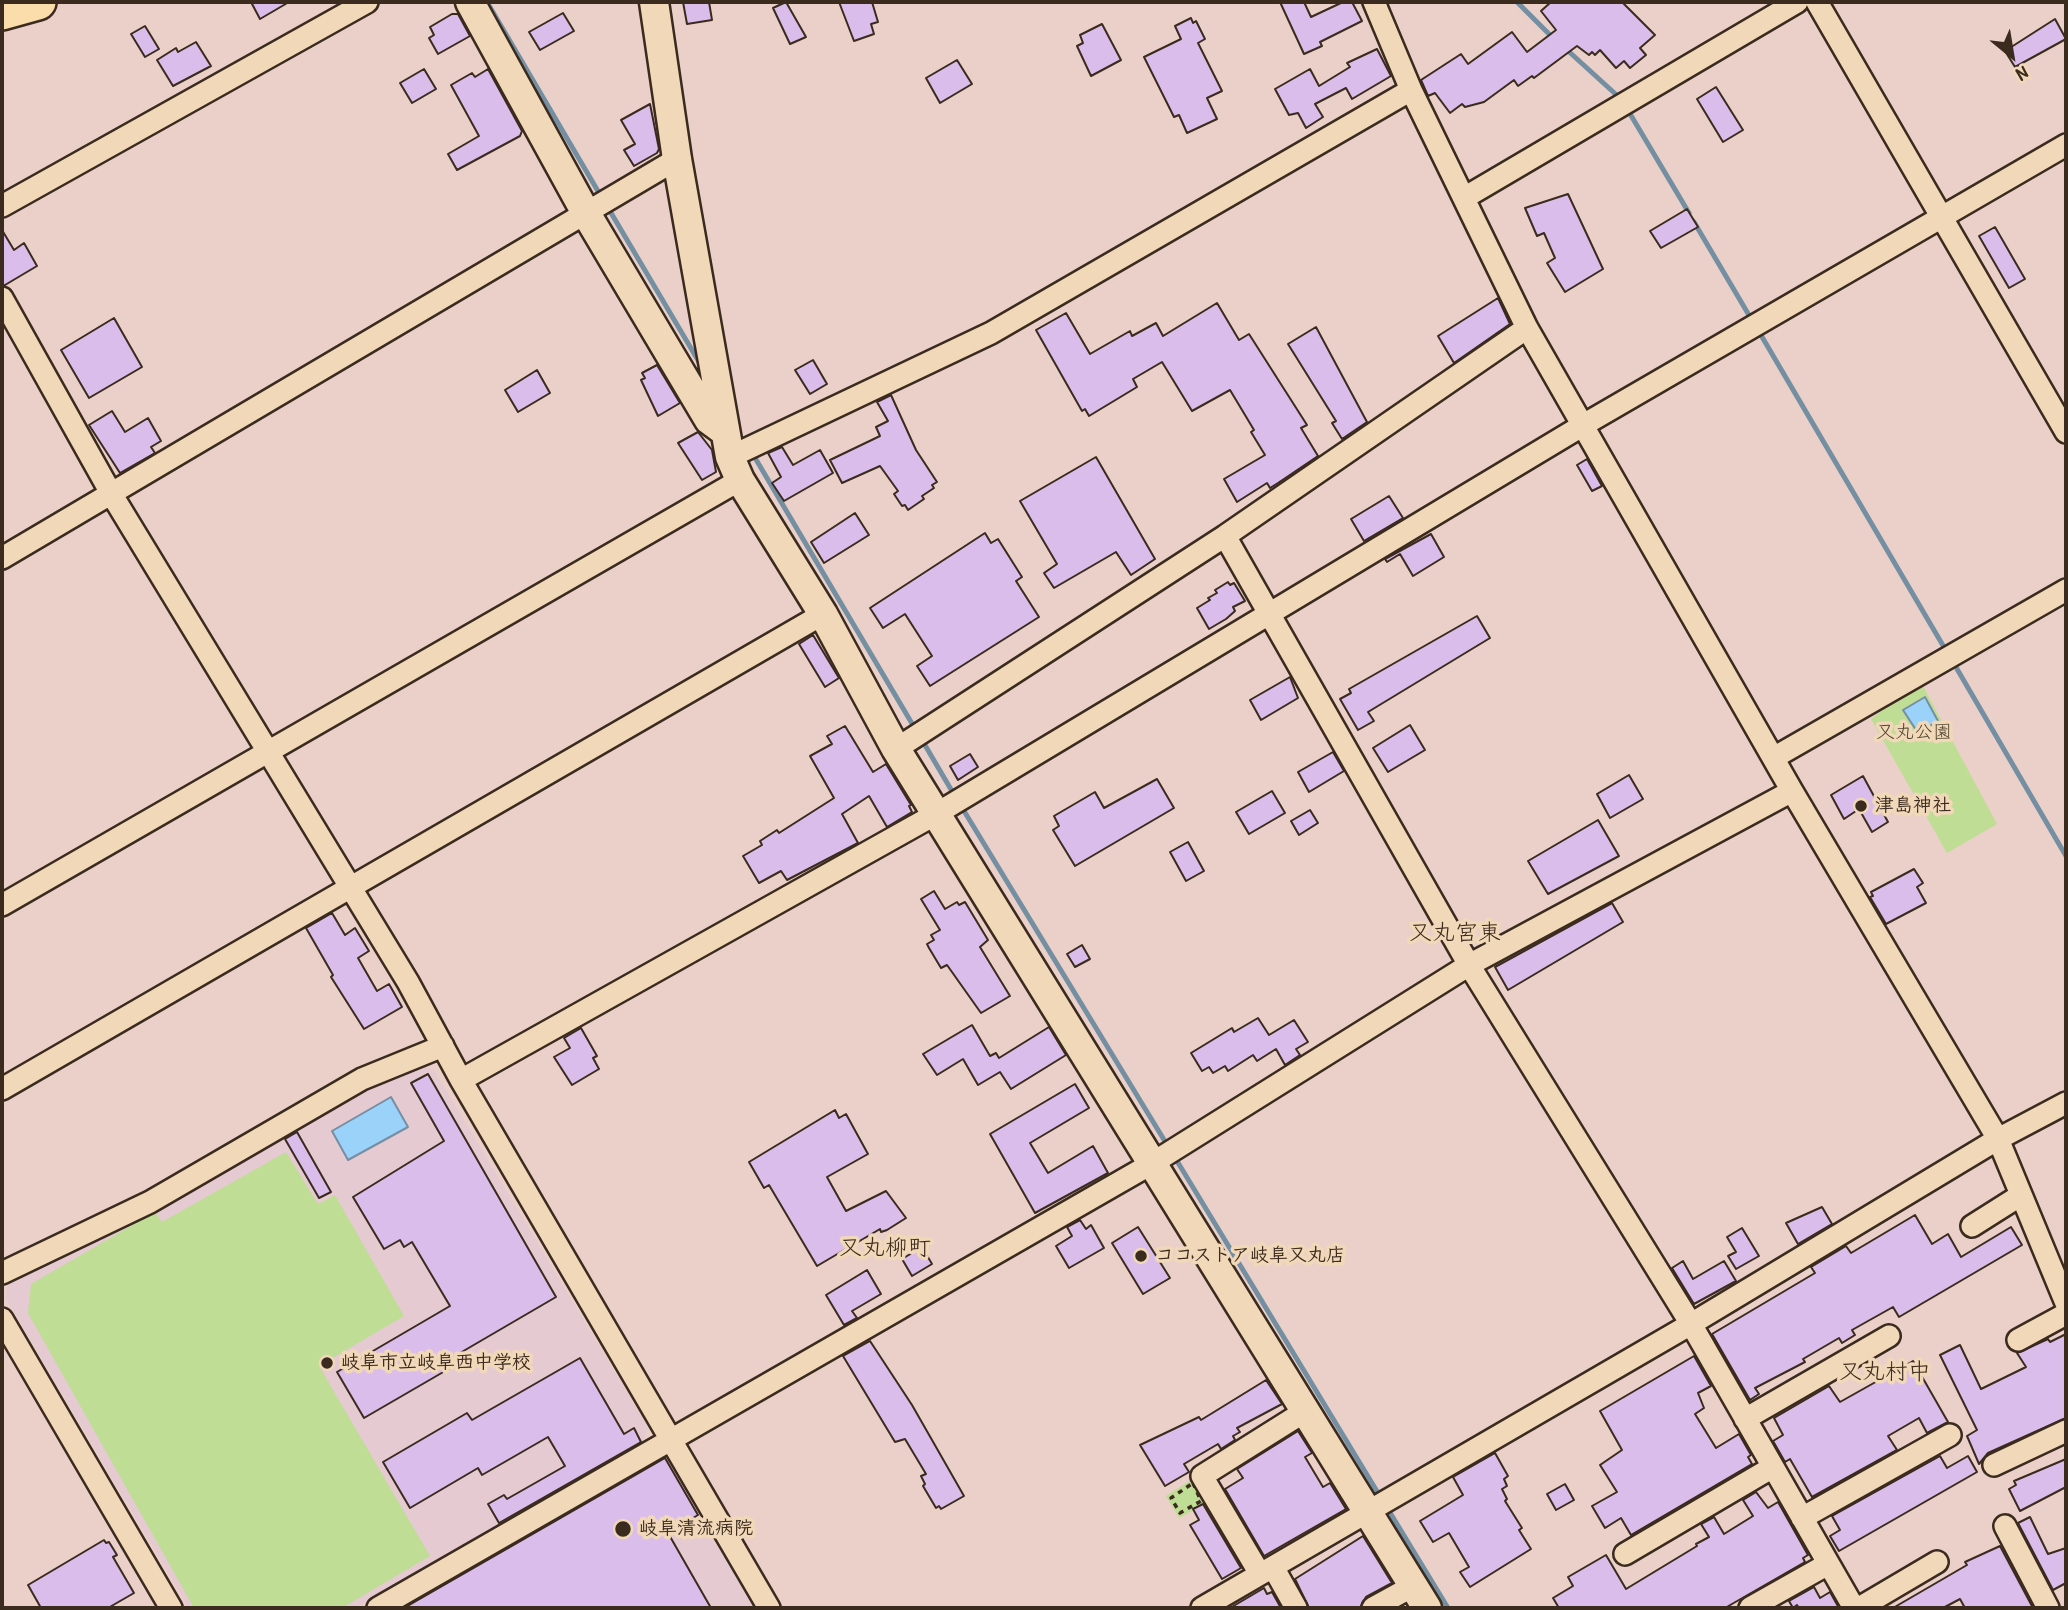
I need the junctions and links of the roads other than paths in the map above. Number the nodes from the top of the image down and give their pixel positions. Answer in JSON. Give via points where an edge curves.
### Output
{"nodes":[{"id":1,"x":38,"y":2,"type":"edge"},
{"id":2,"x":367,"y":2,"type":"edge"},
{"id":3,"x":470,"y":2,"type":"edge"},
{"id":4,"x":654,"y":2,"type":"edge"},
{"id":5,"x":1374,"y":2,"type":"edge"},
{"id":6,"x":1797,"y":2,"type":"edge"},
{"id":7,"x":1817,"y":2,"type":"edge"},
{"id":8,"x":2,"y":12,"type":"edge"},
{"id":9,"x":1411,"y":90,"type":"junction"},
{"id":10,"x":2066,"y":145,"type":"edge"},
{"id":11,"x":677,"y":159,"type":"junction"},
{"id":12,"x":1464,"y":198,"type":"junction"},
{"id":13,"x":2,"y":206,"type":"edge"},
{"id":14,"x":587,"y":215,"type":"junction"},
{"id":15,"x":1944,"y":217,"type":"junction"},
{"id":16,"x":2,"y":298,"type":"edge"},
{"id":17,"x":1527,"y":328,"type":"junction"},
{"id":18,"x":1585,"y":424,"type":"junction"},
{"id":19,"x":2066,"y":432,"type":"edge"},
{"id":20,"x":731,"y":456,"type":"junction"},
{"id":21,"x":112,"y":495,"type":"junction"},
{"id":22,"x":1225,"y":536,"type":"junction"},
{"id":23,"x":2,"y":558,"type":"edge"},
{"id":24,"x":2066,"y":590,"type":"edge"},
{"id":25,"x":1266,"y":613,"type":"junction"},
{"id":26,"x":823,"y":614,"type":"junction"},
{"id":27,"x":896,"y":749,"type":"junction"},
{"id":28,"x":269,"y":752,"type":"junction"},
{"id":29,"x":1775,"y":757,"type":"junction"},
{"id":30,"x":1792,"y":791,"type":"junction"},
{"id":31,"x":936,"y":814,"type":"junction"},
{"id":32,"x":350,"y":886,"type":"junction"},
{"id":33,"x":2,"y":905,"type":"edge"},
{"id":34,"x":1469,"y":965,"type":"junction"},
{"id":35,"x":443,"y":1046,"type":"junction"},
{"id":36,"x":461,"y":1080,"type":"junction"},
{"id":37,"x":2,"y":1089,"type":"edge"},
{"id":38,"x":2066,"y":1103,"type":"edge"},
{"id":39,"x":1998,"y":1139,"type":"junction"},
{"id":40,"x":1152,"y":1164,"type":"junction"},
{"id":41,"x":2021,"y":1195,"type":"junction"},
{"id":42,"x":1972,"y":1226,"type":"dead end"},
{"id":43,"x":2,"y":1273,"type":"edge"},
{"id":44,"x":2066,"y":1303,"type":"edge"},
{"id":45,"x":2066,"y":1314,"type":"edge"},
{"id":46,"x":2,"y":1319,"type":"edge"},
{"id":47,"x":1691,"y":1324,"type":"junction"},
{"id":48,"x":1889,"y":1336,"type":"dead end"},
{"id":49,"x":2018,"y":1340,"type":"dead end"},
{"id":50,"x":9,"y":1346,"type":"edge"},
{"id":51,"x":1307,"y":1410,"type":"junction"},
{"id":52,"x":1745,"y":1419,"type":"junction"},
{"id":53,"x":2066,"y":1431,"type":"edge"},
{"id":54,"x":1950,"y":1435,"type":"dead end"},
{"id":55,"x":673,"y":1438,"type":"junction"},
{"id":56,"x":1994,"y":1465,"type":"dead end"},
{"id":57,"x":1773,"y":1466,"type":"junction"},
{"id":58,"x":1368,"y":1514,"type":"junction"},
{"id":59,"x":1802,"y":1518,"type":"junction"},
{"id":60,"x":2005,"y":1526,"type":"dead end"},
{"id":61,"x":1625,"y":1554,"type":"dead end"},
{"id":62,"x":1937,"y":1562,"type":"dead end"},
{"id":63,"x":1828,"y":1564,"type":"junction"},
{"id":64,"x":1266,"y":1571,"type":"junction"},
{"id":65,"x":1420,"y":1597,"type":"edge"},
{"id":66,"x":171,"y":1608,"type":"edge"},
{"id":67,"x":378,"y":1608,"type":"edge"},
{"id":68,"x":769,"y":1608,"type":"edge"},
{"id":69,"x":1202,"y":1608,"type":"edge"},
{"id":70,"x":1296,"y":1608,"type":"edge"},
{"id":71,"x":1373,"y":1608,"type":"edge"},
{"id":72,"x":1750,"y":1608,"type":"edge"},
{"id":73,"x":1857,"y":1608,"type":"edge"},
{"id":74,"x":2048,"y":1608,"type":"edge"}],
"edges":[{"from":1,"to":8,"type":"main road"},
{"from":2,"to":13,"type":"street"},
{"from":3,"to":14,"type":"street"},
{"from":4,"to":11,"type":"street"},
{"from":5,"to":9,"type":"street"},
{"from":6,"to":12,"type":"street"},
{"from":7,"to":15,"type":"street"},
{"from":9,"to":12,"type":"street"},
{"from":9,"to":20,"type":"street","via":[[991,332]]},
{"from":10,"to":15,"type":"street"},
{"from":11,"to":14,"type":"street"},
{"from":11,"to":20,"type":"street"},
{"from":12,"to":17,"type":"street"},
{"from":14,"to":20,"type":"street"},
{"from":14,"to":21,"type":"street"},
{"from":15,"to":18,"type":"street"},
{"from":15,"to":19,"type":"street"},
{"from":16,"to":21,"type":"street"},
{"from":17,"to":18,"type":"street"},
{"from":17,"to":22,"type":"street"},
{"from":18,"to":25,"type":"street"},
{"from":18,"to":29,"type":"street"},
{"from":20,"to":26,"type":"street"},
{"from":20,"to":28,"type":"street"},
{"from":21,"to":23,"type":"street"},
{"from":21,"to":28,"type":"street"},
{"from":22,"to":25,"type":"street"},
{"from":22,"to":27,"type":"street"},
{"from":24,"to":29,"type":"street"},
{"from":25,"to":31,"type":"street"},
{"from":25,"to":34,"type":"street"},
{"from":26,"to":27,"type":"street"},
{"from":26,"to":32,"type":"street"},
{"from":27,"to":31,"type":"street"},
{"from":28,"to":32,"type":"street"},
{"from":28,"to":33,"type":"street"},
{"from":29,"to":30,"type":"street"},
{"from":30,"to":34,"type":"street"},
{"from":30,"to":39,"type":"street"},
{"from":31,"to":36,"type":"street"},
{"from":31,"to":40,"type":"street"},
{"from":32,"to":35,"type":"street"},
{"from":32,"to":37,"type":"street"},
{"from":34,"to":40,"type":"street"},
{"from":34,"to":47,"type":"street"},
{"from":35,"to":36,"type":"street"},
{"from":35,"to":43,"type":"street","via":[[362,1079],[150,1202]]},
{"from":36,"to":55,"type":"street"},
{"from":38,"to":39,"type":"street"},
{"from":39,"to":41,"type":"street"},
{"from":39,"to":47,"type":"street"},
{"from":40,"to":51,"type":"street"},
{"from":40,"to":55,"type":"street"},
{"from":41,"to":42,"type":"street"},
{"from":41,"to":44,"type":"street"},
{"from":45,"to":49,"type":"street"},
{"from":46,"to":50,"type":"street"},
{"from":47,"to":52,"type":"street"},
{"from":47,"to":58,"type":"street"},
{"from":48,"to":52,"type":"street"},
{"from":50,"to":66,"type":"street"},
{"from":51,"to":58,"type":"street"},
{"from":51,"to":64,"type":"street","via":[[1202,1476]]},
{"from":52,"to":57,"type":"street"},
{"from":53,"to":56,"type":"street"},
{"from":54,"to":59,"type":"street"},
{"from":55,"to":67,"type":"street"},
{"from":55,"to":68,"type":"street"},
{"from":57,"to":59,"type":"street"},
{"from":57,"to":61,"type":"street"},
{"from":58,"to":64,"type":"street"},
{"from":58,"to":65,"type":"street"},
{"from":59,"to":63,"type":"street"},
{"from":60,"to":74,"type":"street"},
{"from":62,"to":73,"type":"street"},
{"from":63,"to":72,"type":"street"},
{"from":63,"to":73,"type":"street"},
{"from":64,"to":69,"type":"street"},
{"from":64,"to":70,"type":"street"},
{"from":65,"to":71,"type":"street"}]}
